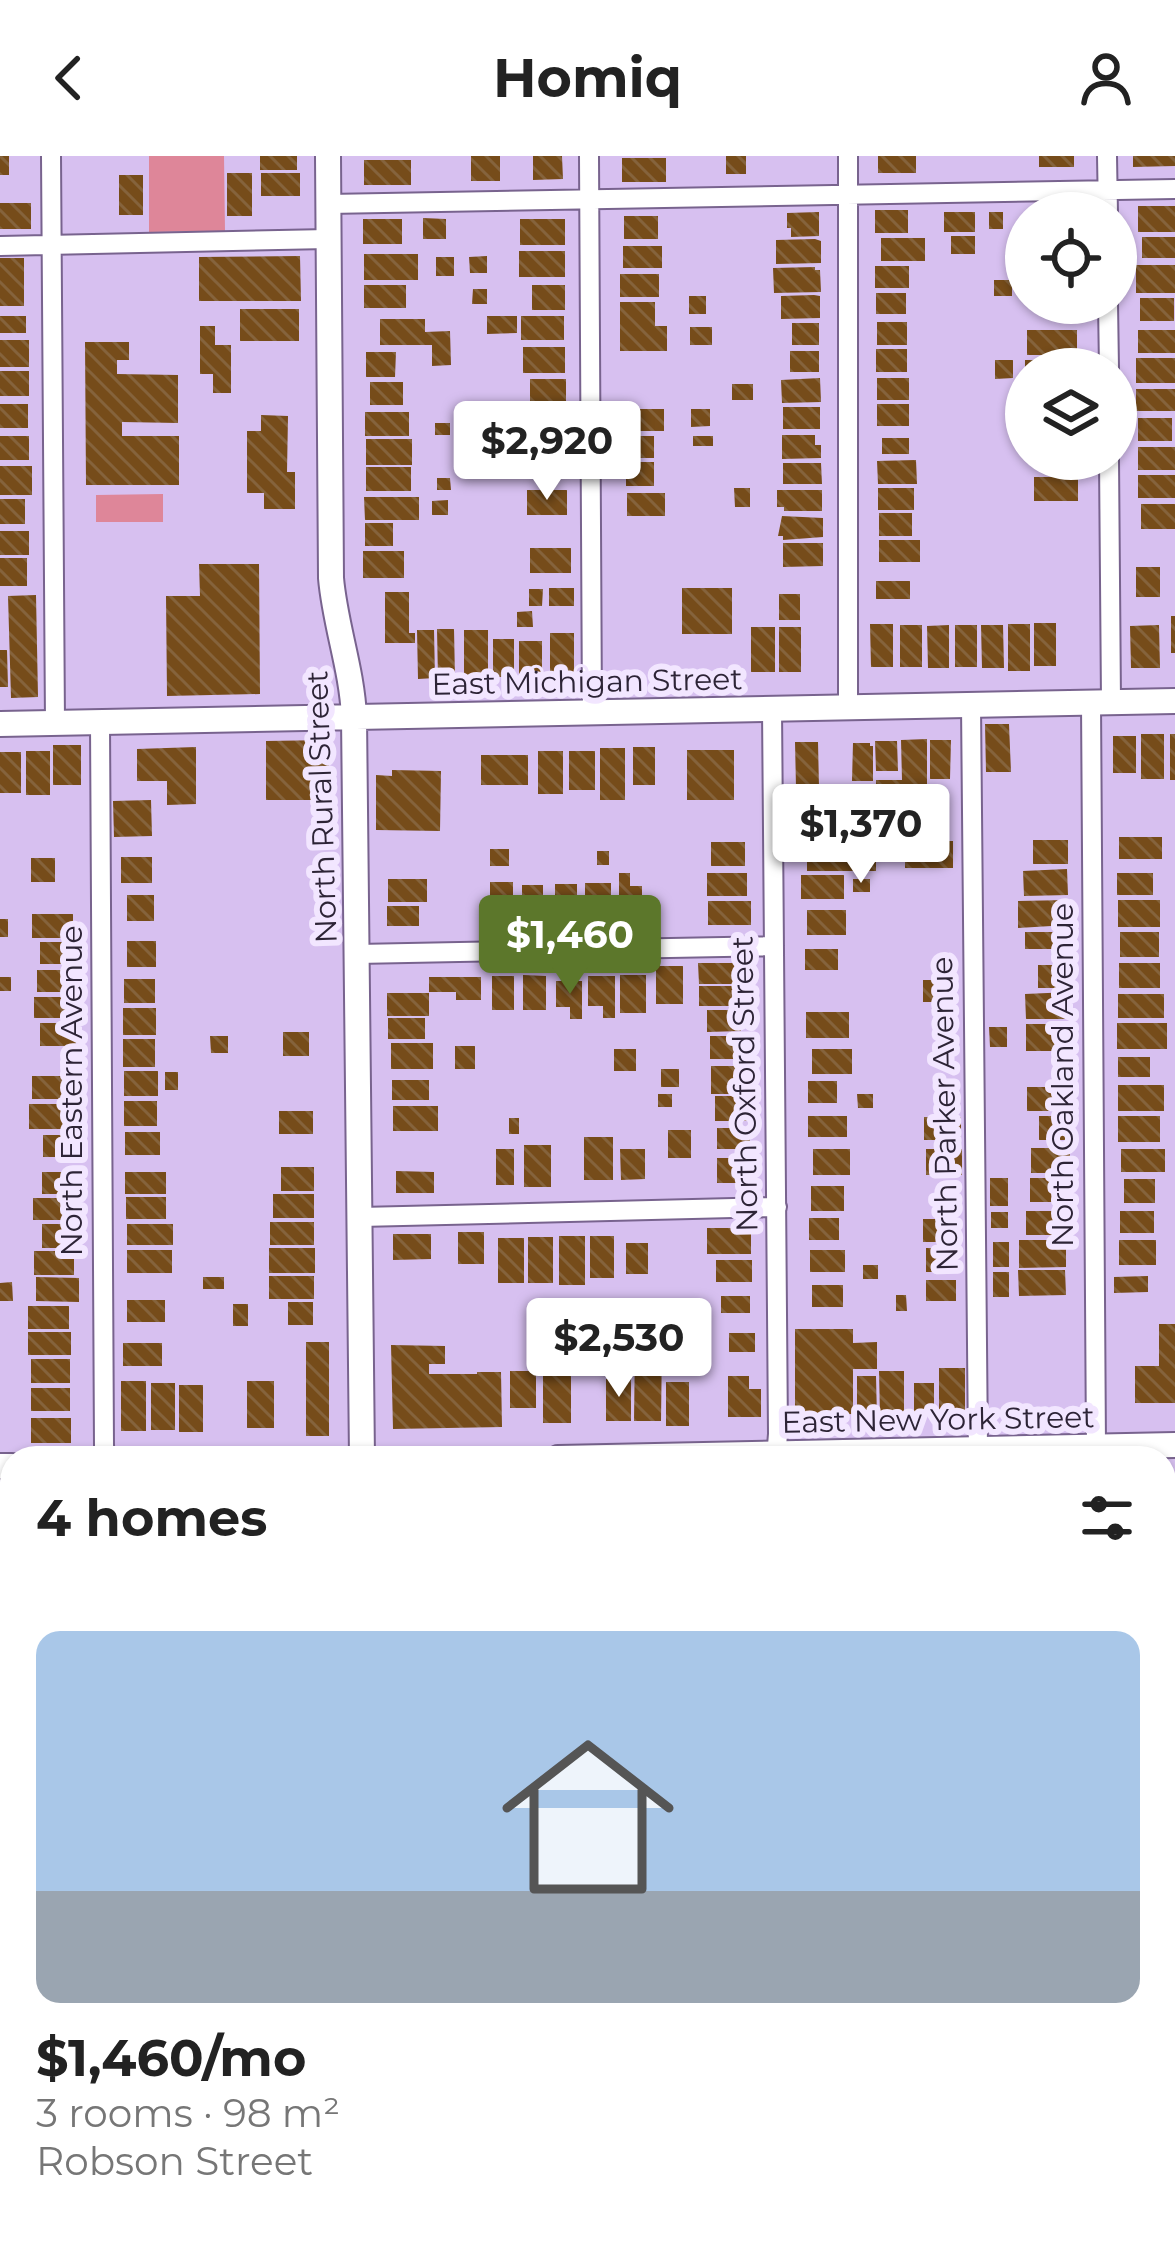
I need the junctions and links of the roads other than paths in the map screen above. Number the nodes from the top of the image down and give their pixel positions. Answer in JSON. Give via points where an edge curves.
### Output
{"nodes":[{"id":1,"x":52,"y":156,"type":"edge"},
{"id":2,"x":328,"y":156,"type":"edge"},
{"id":3,"x":589,"y":156,"type":"edge"},
{"id":4,"x":848,"y":156,"type":"edge"},
{"id":5,"x":1107,"y":156,"type":"edge"},
{"id":6,"x":1175,"y":189,"type":"edge"},
{"id":7,"x":1108,"y":191,"type":"junction"},
{"id":8,"x":848,"y":195,"type":"junction"},
{"id":9,"x":589,"y":200,"type":"junction"},
{"id":10,"x":328,"y":205,"type":"junction"},
{"id":11,"x":328,"y":239,"type":"junction"},
{"id":12,"x":52,"y":245,"type":"junction"},
{"id":13,"x":0,"y":246,"type":"edge"},
{"id":14,"x":1108,"y":480,"type":"edge"},
{"id":15,"x":1175,"y":701,"type":"edge"},
{"id":16,"x":1101,"y":702,"type":"junction"},
{"id":17,"x":970,"y":705,"type":"junction"},
{"id":18,"x":848,"y":708,"type":"junction"},
{"id":19,"x":772,"y":710,"type":"junction"},
{"id":20,"x":592,"y":712,"type":"junction"},
{"id":21,"x":354,"y":717,"type":"junction"},
{"id":22,"x":55,"y":723,"type":"junction"},
{"id":23,"x":100,"y":723,"type":"junction"},
{"id":24,"x":0,"y":724,"type":"edge"},
{"id":25,"x":774,"y":946,"type":"junction"},
{"id":26,"x":357,"y":954,"type":"junction"},
{"id":27,"x":777,"y":1207,"type":"junction"},
{"id":28,"x":360,"y":1217,"type":"junction"},
{"id":29,"x":105,"y":1446,"type":"edge"},
{"id":30,"x":362,"y":1446,"type":"edge"},
{"id":31,"x":776,"y":1446,"type":"edge"},
{"id":32,"x":978,"y":1446,"type":"edge"},
{"id":33,"x":1085,"y":1446,"type":"edge"}],
"edges":[{"from":1,"to":12,"type":"street"},
{"from":2,"to":10,"type":"main road","name":"North Rural Street"},
{"from":3,"to":9,"type":"street"},
{"from":4,"to":8,"type":"street"},
{"from":5,"to":7,"type":"street"},
{"from":6,"to":7,"type":"street"},
{"from":7,"to":8,"type":"street"},
{"from":8,"to":9,"type":"street"},
{"from":8,"to":18,"type":"street"},
{"from":9,"to":10,"type":"street"},
{"from":9,"to":20,"type":"street"},
{"from":10,"to":11,"type":"main road","name":"North Rural Street"},
{"from":11,"to":12,"type":"street"},
{"from":11,"to":21,"type":"main road","name":"North Rural Street","via":[[331,578]]},
{"from":12,"to":13,"type":"street"},
{"from":12,"to":22,"type":"street"},
{"from":14,"to":16,"type":"street","name":"North Oakland Avenue"},
{"from":15,"to":16,"type":"main road","name":"East Michigan Street"},
{"from":16,"to":17,"type":"main road","name":"East Michigan Street"},
{"from":16,"to":33,"type":"street","name":"North Oakland Avenue"},
{"from":17,"to":18,"type":"main road","name":"East Michigan Street"},
{"from":17,"to":32,"type":"street","name":"North Parker Avenue"},
{"from":18,"to":19,"type":"main road","name":"East Michigan Street"},
{"from":19,"to":20,"type":"main road","name":"East Michigan Street"},
{"from":19,"to":25,"type":"street","name":"North Oxford Street"},
{"from":20,"to":21,"type":"main road","name":"East Michigan Street"},
{"from":21,"to":23,"type":"main road","name":"East Michigan Street"},
{"from":21,"to":26,"type":"main road","name":"North Rural Street"},
{"from":22,"to":23,"type":"main road","name":"East Michigan Street"},
{"from":22,"to":24,"type":"main road","name":"East Michigan Street"},
{"from":23,"to":29,"type":"street","name":"North Eastern Avenue"},
{"from":25,"to":26,"type":"street"},
{"from":25,"to":27,"type":"street","name":"North Oxford Street"},
{"from":26,"to":28,"type":"main road","name":"North Rural Street"},
{"from":27,"to":28,"type":"street"},
{"from":27,"to":31,"type":"street","name":"North Oxford Street"},
{"from":28,"to":30,"type":"main road","name":"North Rural Street"}]}
